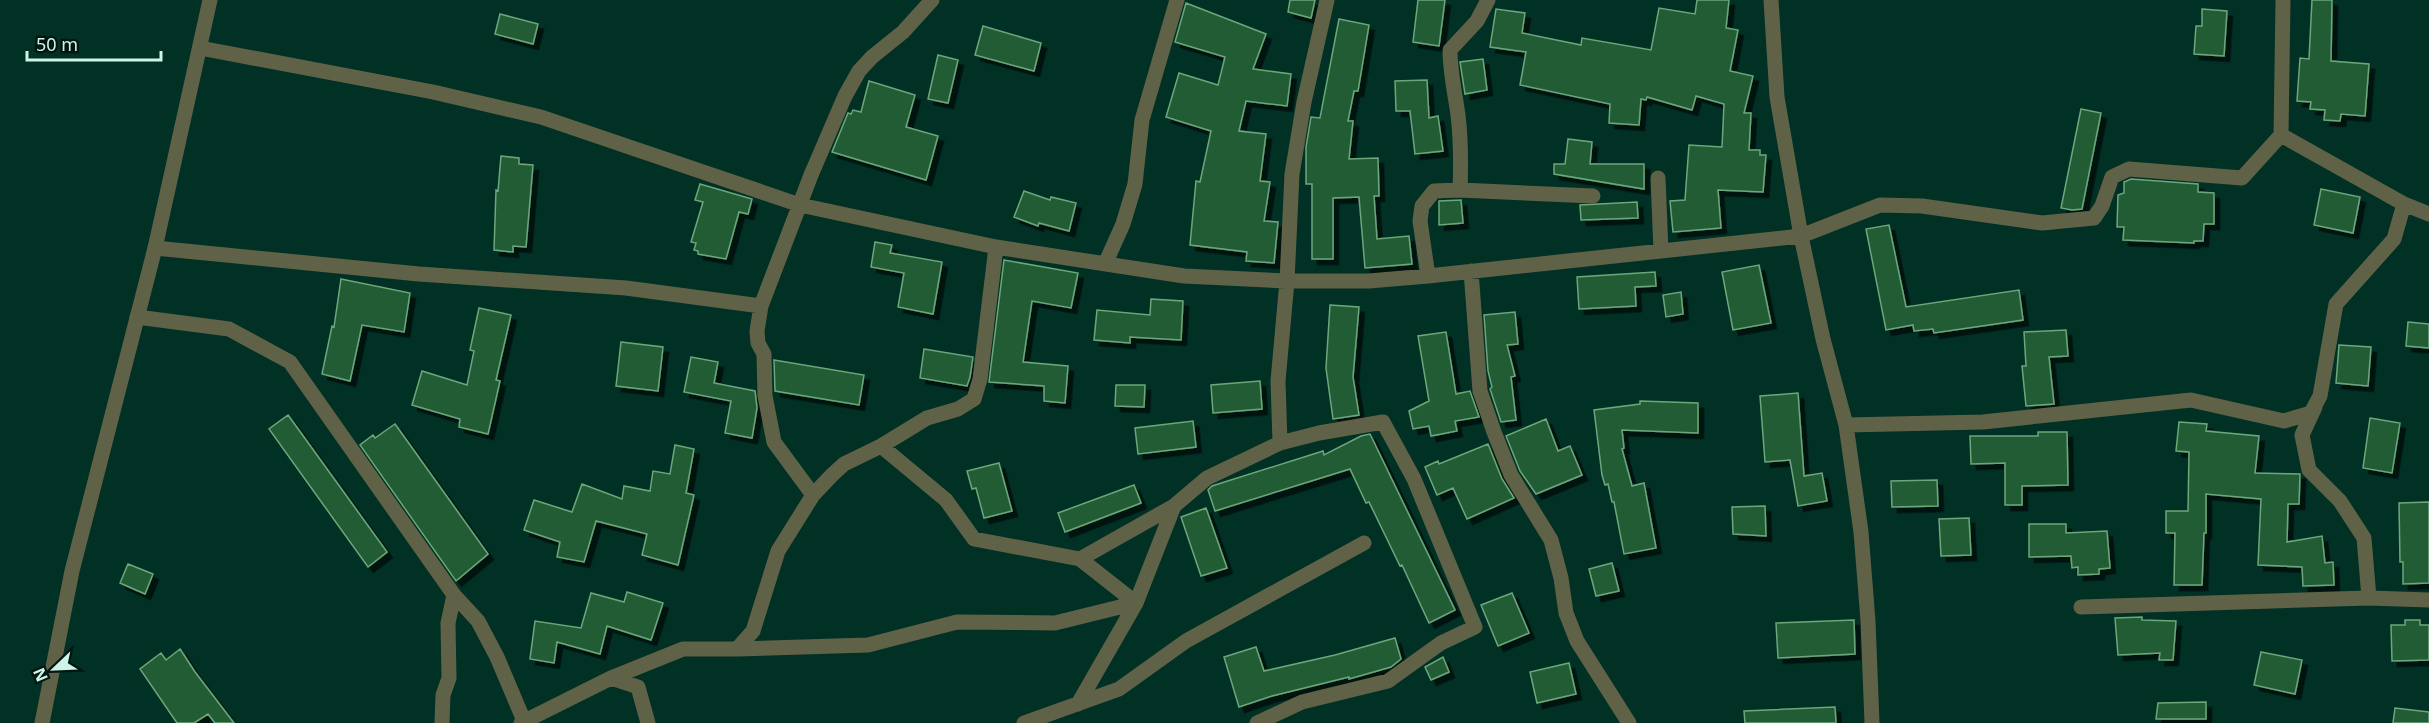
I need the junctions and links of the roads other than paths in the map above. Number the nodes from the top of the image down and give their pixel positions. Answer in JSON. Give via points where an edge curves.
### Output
{"nodes":[{"id":1,"x":210,"y":0,"type":"edge"},
{"id":2,"x":932,"y":0,"type":"edge"},
{"id":3,"x":1177,"y":0,"type":"edge"},
{"id":4,"x":1327,"y":0,"type":"edge"},
{"id":5,"x":1488,"y":0,"type":"edge"},
{"id":6,"x":1771,"y":0,"type":"edge"},
{"id":7,"x":2283,"y":0,"type":"edge"},
{"id":8,"x":200,"y":48,"type":"junction"},
{"id":9,"x":2281,"y":135,"type":"junction"},
{"id":10,"x":1658,"y":178,"type":"dead end"},
{"id":11,"x":1460,"y":190,"type":"junction"},
{"id":12,"x":1593,"y":196,"type":"dead end"},
{"id":13,"x":2404,"y":204,"type":"junction"},
{"id":14,"x":800,"y":205,"type":"junction"},
{"id":15,"x":2429,"y":214,"type":"edge"},
{"id":16,"x":1801,"y":236,"type":"junction"},
{"id":17,"x":996,"y":247,"type":"junction"},
{"id":18,"x":155,"y":248,"type":"junction"},
{"id":19,"x":1661,"y":250,"type":"junction"},
{"id":20,"x":1106,"y":262,"type":"junction"},
{"id":21,"x":1471,"y":271,"type":"junction"},
{"id":22,"x":1428,"y":276,"type":"junction"},
{"id":23,"x":1287,"y":281,"type":"junction"},
{"id":24,"x":761,"y":306,"type":"junction"},
{"id":25,"x":137,"y":317,"type":"junction"},
{"id":26,"x":2320,"y":396,"type":"junction"},
{"id":27,"x":1846,"y":425,"type":"junction"},
{"id":28,"x":1280,"y":443,"type":"junction"},
{"id":29,"x":881,"y":446,"type":"junction"},
{"id":30,"x":813,"y":495,"type":"junction"},
{"id":31,"x":1174,"y":507,"type":"junction"},
{"id":32,"x":1364,"y":543,"type":"dead end"},
{"id":33,"x":1080,"y":559,"type":"junction"},
{"id":34,"x":453,"y":595,"type":"junction"},
{"id":35,"x":2369,"y":598,"type":"junction"},
{"id":36,"x":2429,"y":600,"type":"edge"},
{"id":37,"x":1136,"y":603,"type":"junction"},
{"id":38,"x":2081,"y":608,"type":"dead end"},
{"id":39,"x":737,"y":649,"type":"junction"},
{"id":40,"x":610,"y":678,"type":"junction"},
{"id":41,"x":1078,"y":704,"type":"junction"},
{"id":42,"x":522,"y":722,"type":"edge"},
{"id":43,"x":42,"y":723,"type":"edge"},
{"id":44,"x":442,"y":723,"type":"edge"},
{"id":45,"x":648,"y":723,"type":"edge"},
{"id":46,"x":1024,"y":723,"type":"edge"},
{"id":47,"x":1257,"y":723,"type":"edge"},
{"id":48,"x":1629,"y":723,"type":"edge"},
{"id":49,"x":1872,"y":723,"type":"edge"}],
"edges":[{"from":1,"to":8,"type":"street"},
{"from":2,"to":14,"type":"street","via":[[859,71]]},
{"from":3,"to":20,"type":"street","via":[[1142,120],[1135,184]]},
{"from":4,"to":23,"type":"street","via":[[1292,174]]},
{"from":5,"to":11,"type":"street","via":[[1477,21],[1450,50],[1458,114]]},
{"from":6,"to":16,"type":"street","via":[[1777,97]]},
{"from":7,"to":9,"type":"street"},
{"from":8,"to":14,"type":"street","via":[[433,92],[541,117]]},
{"from":8,"to":18,"type":"street"},
{"from":9,"to":13,"type":"street"},
{"from":9,"to":16,"type":"street","via":[[2242,178],[2129,169],[2112,177],[2094,218],[2042,223],[1922,206],[1880,205]]},
{"from":10,"to":19,"type":"street"},
{"from":11,"to":12,"type":"street"},
{"from":11,"to":22,"type":"street","via":[[1434,191],[1422,206],[1420,220]]},
{"from":13,"to":15,"type":"street"},
{"from":13,"to":26,"type":"street","via":[[2394,238],[2336,304]]},
{"from":14,"to":17,"type":"street"},
{"from":14,"to":24,"type":"street"},
{"from":16,"to":19,"type":"street"},
{"from":16,"to":27,"type":"street"},
{"from":17,"to":20,"type":"street"},
{"from":17,"to":29,"type":"street","via":[[980,379],[974,399],[958,409],[927,418]]},
{"from":18,"to":24,"type":"street","via":[[419,274],[626,288]]},
{"from":18,"to":25,"type":"street"},
{"from":19,"to":21,"type":"street"},
{"from":20,"to":23,"type":"street","via":[[1184,276]]},
{"from":21,"to":22,"type":"street"},
{"from":21,"to":48,"type":"street","via":[[1480,391],[1494,432],[1511,475],[1551,540],[1566,613],[1577,641]]},
{"from":22,"to":23,"type":"street"},
{"from":23,"to":28,"type":"street","via":[[1278,381]]},
{"from":24,"to":30,"type":"street","via":[[758,343],[764,354],[765,396],[774,442]]},
{"from":25,"to":34,"type":"street","via":[[229,329],[290,362]]},
{"from":25,"to":43,"type":"street","via":[[72,571]]},
{"from":26,"to":27,"type":"street","via":[[2311,412],[2284,421],[2191,400],[1983,422]]},
{"from":26,"to":35,"type":"street","via":[[2302,435],[2309,470],[2340,501],[2364,538]]},
{"from":27,"to":49,"type":"street","via":[[1861,532]]},
{"from":28,"to":31,"type":"street","via":[[1208,478]]},
{"from":28,"to":47,"type":"street","via":[[1383,422],[1413,479],[1475,627],[1441,643],[1388,681],[1302,702]]},
{"from":29,"to":30,"type":"street","via":[[844,464]]},
{"from":29,"to":33,"type":"street","via":[[946,500],[974,539]]},
{"from":30,"to":39,"type":"street","via":[[778,551],[753,631]]},
{"from":31,"to":33,"type":"street"},
{"from":31,"to":37,"type":"street"},
{"from":32,"to":41,"type":"street","via":[[1186,641],[1119,689]]},
{"from":33,"to":37,"type":"street"},
{"from":34,"to":42,"type":"street","via":[[478,621],[497,657]]},
{"from":34,"to":44,"type":"street","via":[[448,624],[449,678],[443,695]]},
{"from":35,"to":36,"type":"street"},
{"from":35,"to":38,"type":"street"},
{"from":37,"to":39,"type":"street","via":[[1055,623],[957,622],[868,645]]},
{"from":37,"to":41,"type":"street"},
{"from":39,"to":40,"type":"street","via":[[683,649]]},
{"from":40,"to":42,"type":"street"},
{"from":40,"to":45,"type":"street","via":[[638,687]]},
{"from":41,"to":46,"type":"street"}]}
